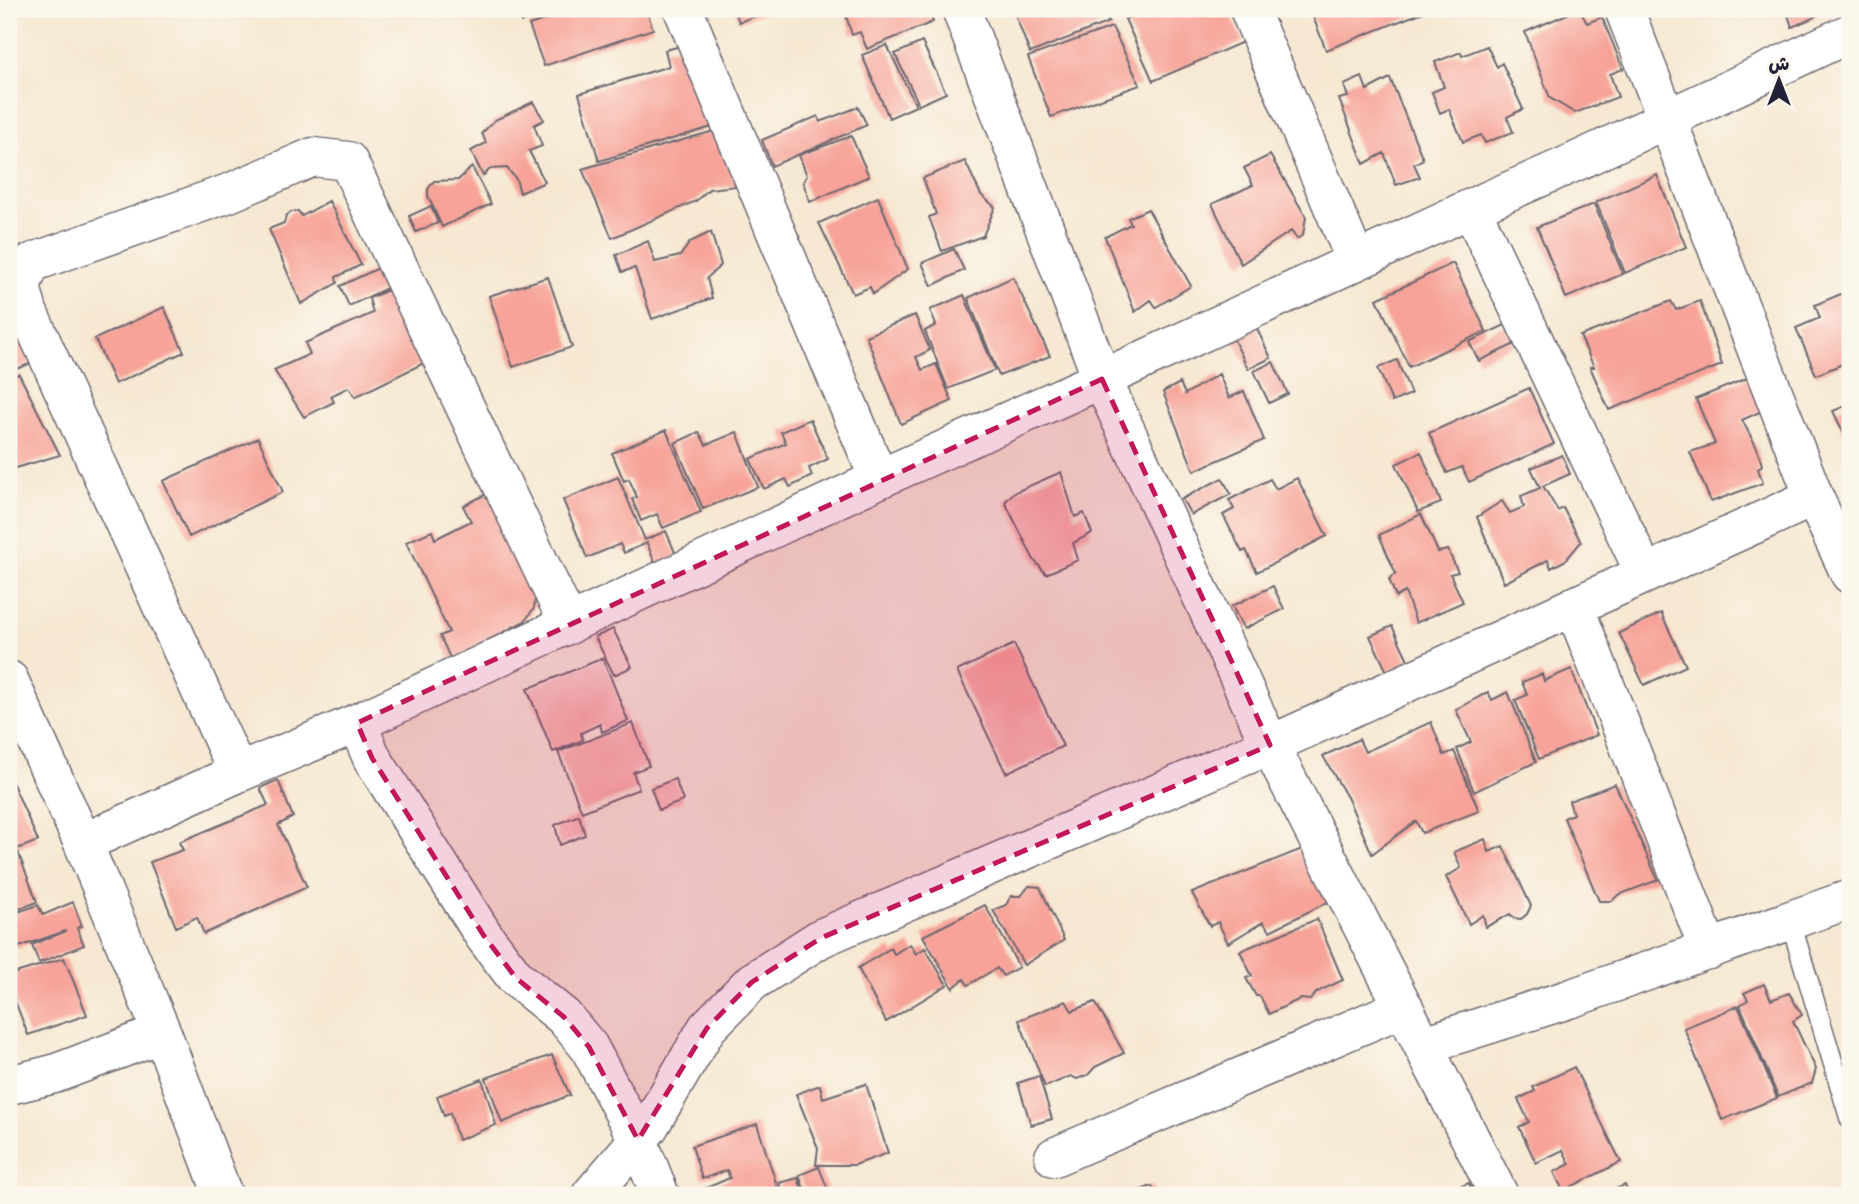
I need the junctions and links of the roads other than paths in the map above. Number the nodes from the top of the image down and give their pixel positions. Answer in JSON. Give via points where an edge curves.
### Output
{"nodes":[{"id":1,"x":683,"y":9,"type":"edge"},
{"id":2,"x":961,"y":9,"type":"edge"},
{"id":3,"x":1249,"y":9,"type":"edge"},
{"id":4,"x":1624,"y":9,"type":"edge"},
{"id":5,"x":1850,"y":33,"type":"edge"},
{"id":6,"x":1668,"y":118,"type":"junction"},
{"id":7,"x":1471,"y":208,"type":"junction"},
{"id":8,"x":1356,"y":261,"type":"junction"},
{"id":9,"x":1102,"y":379,"type":"junction"},
{"id":10,"x":879,"y":479,"type":"junction"},
{"id":11,"x":1814,"y":497,"type":"junction"},
{"id":12,"x":1645,"y":574,"type":"junction"},
{"id":13,"x":1850,"y":574,"type":"edge"},
{"id":14,"x":1574,"y":607,"type":"junction"},
{"id":15,"x":569,"y":625,"type":"junction"},
{"id":16,"x":9,"y":680,"type":"edge"},
{"id":17,"x":357,"y":723,"type":"junction"},
{"id":18,"x":1269,"y":745,"type":"junction"},
{"id":19,"x":238,"y":773,"type":"junction"},
{"id":20,"x":83,"y":843,"type":"junction"},
{"id":21,"x":1850,"y":898,"type":"edge"},
{"id":22,"x":1790,"y":920,"type":"junction"},
{"id":23,"x":1709,"y":950,"type":"junction"},
{"id":24,"x":1404,"y":1007,"type":"junction"},
{"id":25,"x":162,"y":1033,"type":"junction"},
{"id":26,"x":1424,"y":1045,"type":"junction"},
{"id":27,"x":9,"y":1085,"type":"edge"},
{"id":28,"x":1850,"y":1119,"type":"edge"},
{"id":29,"x":638,"y":1140,"type":"junction"},
{"id":30,"x":1054,"y":1157,"type":"dead end"},
{"id":31,"x":223,"y":1195,"type":"edge"},
{"id":32,"x":591,"y":1195,"type":"edge"},
{"id":33,"x":660,"y":1195,"type":"edge"},
{"id":34,"x":1499,"y":1195,"type":"edge"}],
"edges":[{"from":1,"to":10,"type":"street"},
{"from":2,"to":9,"type":"street"},
{"from":3,"to":8,"type":"street"},
{"from":4,"to":6,"type":"street"},
{"from":5,"to":6,"type":"street"},
{"from":6,"to":7,"type":"street"},
{"from":6,"to":11,"type":"street"},
{"from":7,"to":8,"type":"street"},
{"from":7,"to":12,"type":"street"},
{"from":8,"to":9,"type":"street"},
{"from":9,"to":10,"type":"street"},
{"from":9,"to":18,"type":"street"},
{"from":10,"to":15,"type":"street"},
{"from":11,"to":12,"type":"street"},
{"from":11,"to":13,"type":"street"},
{"from":12,"to":14,"type":"street"},
{"from":14,"to":18,"type":"street"},
{"from":14,"to":23,"type":"street"},
{"from":15,"to":17,"type":"street"},
{"from":15,"to":19,"type":"street","via":[[348,161],[313,157],[229,193],[31,263],[21,286],[28,312]]},
{"from":16,"to":20,"type":"street"},
{"from":17,"to":19,"type":"street"},
{"from":17,"to":29,"type":"street","via":[[372,758],[484,936],[516,978],[564,1017],[589,1047]]},
{"from":18,"to":24,"type":"street"},
{"from":18,"to":29,"type":"street","via":[[821,938],[752,982],[707,1028]]},
{"from":19,"to":20,"type":"street"},
{"from":20,"to":25,"type":"street"},
{"from":21,"to":22,"type":"street"},
{"from":22,"to":23,"type":"street"},
{"from":22,"to":28,"type":"lane"},
{"from":23,"to":26,"type":"street"},
{"from":24,"to":26,"type":"street"},
{"from":24,"to":30,"type":"street"},
{"from":25,"to":27,"type":"street","via":[[54,1074]]},
{"from":25,"to":31,"type":"street"},
{"from":26,"to":34,"type":"street"},
{"from":29,"to":32,"type":"street"},
{"from":29,"to":33,"type":"street"}]}
